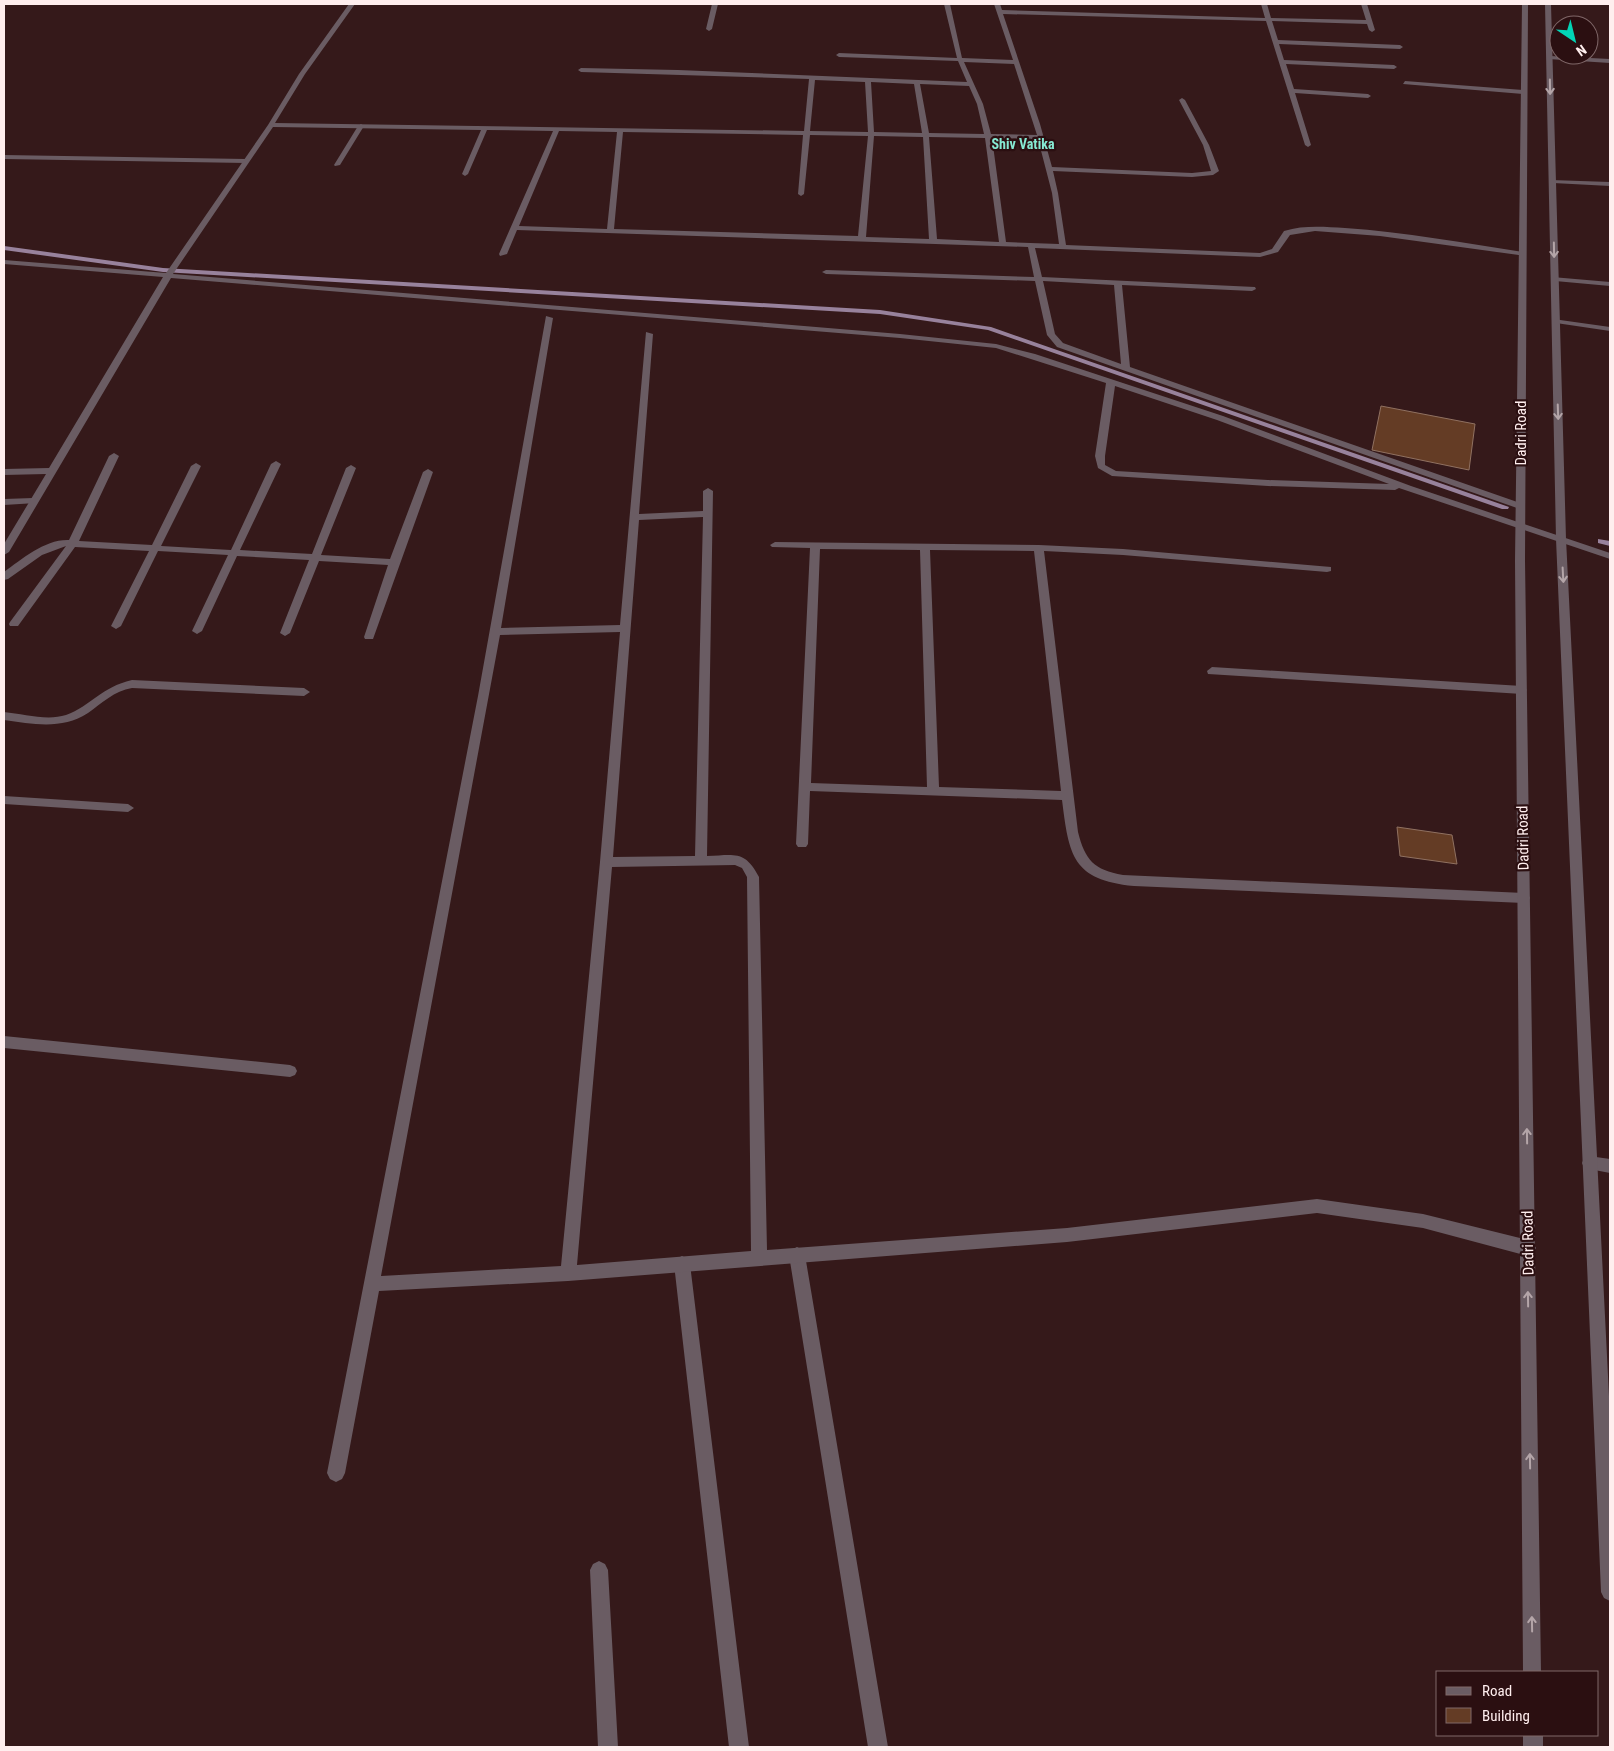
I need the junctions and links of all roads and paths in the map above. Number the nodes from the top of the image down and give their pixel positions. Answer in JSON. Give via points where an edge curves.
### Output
{"nodes":[{"id":1,"x":352,"y":4,"type":"edge"},
{"id":2,"x":715,"y":4,"type":"edge"},
{"id":3,"x":947,"y":4,"type":"edge"},
{"id":4,"x":997,"y":4,"type":"edge"},
{"id":5,"x":1264,"y":4,"type":"edge"},
{"id":6,"x":1364,"y":4,"type":"edge"},
{"id":7,"x":1525,"y":4,"type":"edge"},
{"id":8,"x":1548,"y":4,"type":"edge"},
{"id":9,"x":999,"y":12,"type":"junction"},
{"id":10,"x":1270,"y":19,"type":"junction"},
{"id":11,"x":1370,"y":22,"type":"junction"},
{"id":12,"x":709,"y":29,"type":"dead end"},
{"id":13,"x":1372,"y":30,"type":"dead end"},
{"id":14,"x":1549,"y":31,"type":"edge"},
{"id":15,"x":1277,"y":42,"type":"junction"},
{"id":16,"x":1400,"y":47,"type":"dead end"},
{"id":17,"x":839,"y":55,"type":"dead end"},
{"id":18,"x":960,"y":60,"type":"junction"},
{"id":19,"x":1015,"y":62,"type":"junction"},
{"id":20,"x":1282,"y":62,"type":"junction"},
{"id":21,"x":1550,"y":65,"type":"edge"},
{"id":22,"x":1394,"y":67,"type":"dead end"},
{"id":23,"x":581,"y":70,"type":"dead end"},
{"id":24,"x":812,"y":78,"type":"junction"},
{"id":25,"x":868,"y":81,"type":"junction"},
{"id":26,"x":917,"y":83,"type":"junction"},
{"id":27,"x":1405,"y":83,"type":"dead end"},
{"id":28,"x":970,"y":84,"type":"junction"},
{"id":29,"x":1292,"y":91,"type":"junction"},
{"id":30,"x":1523,"y":92,"type":"junction"},
{"id":31,"x":1368,"y":96,"type":"dead end"},
{"id":32,"x":1182,"y":100,"type":"dead end"},
{"id":33,"x":271,"y":125,"type":"junction"},
{"id":34,"x":361,"y":126,"type":"junction"},
{"id":35,"x":485,"y":128,"type":"junction"},
{"id":36,"x":557,"y":129,"type":"junction"},
{"id":37,"x":620,"y":130,"type":"junction"},
{"id":38,"x":808,"y":134,"type":"junction"},
{"id":39,"x":871,"y":135,"type":"junction"},
{"id":40,"x":926,"y":135,"type":"junction"},
{"id":41,"x":988,"y":136,"type":"junction"},
{"id":42,"x":1040,"y":137,"type":"junction"},
{"id":43,"x":1308,"y":145,"type":"dead end"},
{"id":44,"x":4,"y":157,"type":"edge"},
{"id":45,"x":246,"y":160,"type":"junction"},
{"id":46,"x":337,"y":165,"type":"dead end"},
{"id":47,"x":1049,"y":169,"type":"junction"},
{"id":48,"x":465,"y":174,"type":"dead end"},
{"id":49,"x":1553,"y":181,"type":"junction"},
{"id":50,"x":1610,"y":184,"type":"edge"},
{"id":51,"x":801,"y":194,"type":"dead end"},
{"id":52,"x":514,"y":228,"type":"junction"},
{"id":53,"x":610,"y":231,"type":"junction"},
{"id":54,"x":862,"y":238,"type":"junction"},
{"id":55,"x":933,"y":241,"type":"junction"},
{"id":56,"x":1003,"y":244,"type":"junction"},
{"id":57,"x":1031,"y":245,"type":"junction"},
{"id":58,"x":1063,"y":246,"type":"junction"},
{"id":59,"x":503,"y":254,"type":"dead end"},
{"id":60,"x":1523,"y":254,"type":"junction"},
{"id":61,"x":4,"y":262,"type":"edge"},
{"id":62,"x":171,"y":272,"type":"junction"},
{"id":63,"x":826,"y":272,"type":"dead end"},
{"id":64,"x":1039,"y":279,"type":"junction"},
{"id":65,"x":1555,"y":279,"type":"junction"},
{"id":66,"x":1118,"y":282,"type":"junction"},
{"id":67,"x":1610,"y":284,"type":"edge"},
{"id":68,"x":1252,"y":289,"type":"dead end"},
{"id":69,"x":549,"y":318,"type":"dead end"},
{"id":70,"x":1556,"y":321,"type":"junction"},
{"id":71,"x":1610,"y":329,"type":"edge"},
{"id":72,"x":649,"y":334,"type":"dead end"},
{"id":73,"x":1126,"y":368,"type":"junction"},
{"id":74,"x":1111,"y":381,"type":"junction"},
{"id":75,"x":114,"y":456,"type":"dead end"},
{"id":76,"x":276,"y":464,"type":"dead end"},
{"id":77,"x":196,"y":466,"type":"dead end"},
{"id":78,"x":351,"y":468,"type":"dead end"},
{"id":79,"x":52,"y":471,"type":"junction"},
{"id":80,"x":4,"y":472,"type":"edge"},
{"id":81,"x":428,"y":472,"type":"dead end"},
{"id":82,"x":1408,"y":488,"type":"junction"},
{"id":83,"x":708,"y":491,"type":"dead end"},
{"id":84,"x":4,"y":502,"type":"edge"},
{"id":85,"x":33,"y":502,"type":"junction"},
{"id":86,"x":1520,"y":506,"type":"junction"},
{"id":87,"x":708,"y":514,"type":"junction"},
{"id":88,"x":634,"y":517,"type":"junction"},
{"id":89,"x":1520,"y":526,"type":"junction"},
{"id":90,"x":1561,"y":539,"type":"junction"},
{"id":91,"x":73,"y":543,"type":"junction"},
{"id":92,"x":776,"y":545,"type":"dead end"},
{"id":93,"x":816,"y":546,"type":"junction"},
{"id":94,"x":157,"y":547,"type":"junction"},
{"id":95,"x":925,"y":547,"type":"junction"},
{"id":96,"x":1039,"y":548,"type":"junction"},
{"id":97,"x":4,"y":552,"type":"edge"},
{"id":98,"x":233,"y":553,"type":"junction"},
{"id":99,"x":1610,"y":556,"type":"edge"},
{"id":100,"x":314,"y":558,"type":"junction"},
{"id":101,"x":394,"y":562,"type":"junction"},
{"id":102,"x":1327,"y":570,"type":"dead end"},
{"id":103,"x":4,"y":577,"type":"edge"},
{"id":104,"x":14,"y":624,"type":"dead end"},
{"id":105,"x":116,"y":626,"type":"dead end"},
{"id":106,"x":625,"y":628,"type":"junction"},
{"id":107,"x":198,"y":631,"type":"dead end"},
{"id":108,"x":495,"y":632,"type":"junction"},
{"id":109,"x":285,"y":633,"type":"dead end"},
{"id":110,"x":369,"y":637,"type":"dead end"},
{"id":111,"x":1212,"y":671,"type":"dead end"},
{"id":112,"x":1522,"y":690,"type":"junction"},
{"id":113,"x":304,"y":692,"type":"dead end"},
{"id":114,"x":4,"y":716,"type":"edge"},
{"id":115,"x":805,"y":787,"type":"junction"},
{"id":116,"x":933,"y":792,"type":"junction"},
{"id":117,"x":1068,"y":796,"type":"junction"},
{"id":118,"x":4,"y":800,"type":"edge"},
{"id":119,"x":128,"y":808,"type":"dead end"},
{"id":120,"x":802,"y":844,"type":"dead end"},
{"id":121,"x":701,"y":860,"type":"junction"},
{"id":122,"x":606,"y":862,"type":"junction"},
{"id":123,"x":1524,"y":898,"type":"junction"},
{"id":124,"x":4,"y":1042,"type":"edge"},
{"id":125,"x":290,"y":1071,"type":"dead end"},
{"id":126,"x":1589,"y":1163,"type":"junction"},
{"id":127,"x":1610,"y":1166,"type":"edge"},
{"id":128,"x":1528,"y":1248,"type":"junction"},
{"id":129,"x":797,"y":1255,"type":"junction"},
{"id":130,"x":759,"y":1258,"type":"junction"},
{"id":131,"x":682,"y":1264,"type":"junction"},
{"id":132,"x":568,"y":1273,"type":"junction"},
{"id":133,"x":373,"y":1284,"type":"junction"},
{"id":134,"x":1607,"y":1438,"type":"edge"},
{"id":135,"x":336,"y":1473,"type":"dead end"},
{"id":136,"x":599,"y":1570,"type":"dead end"},
{"id":137,"x":1610,"y":1592,"type":"edge"},
{"id":138,"x":1532,"y":1671,"type":"edge"},
{"id":139,"x":608,"y":1747,"type":"edge"},
{"id":140,"x":738,"y":1747,"type":"edge"},
{"id":141,"x":878,"y":1747,"type":"edge"}],
"edges":[{"from":1,"to":33,"type":"street","via":[[302,74]]},
{"from":2,"to":12,"type":"street"},
{"from":3,"to":18,"type":"street"},
{"from":4,"to":9,"type":"street"},
{"from":5,"to":10,"type":"street"},
{"from":6,"to":11,"type":"street"},
{"from":7,"to":30,"type":"street","name":"Dadri Road"},
{"from":8,"to":14,"type":"street"},
{"from":9,"to":10,"type":"street"},
{"from":9,"to":19,"type":"street"},
{"from":10,"to":11,"type":"street"},
{"from":10,"to":15,"type":"street"},
{"from":11,"to":13,"type":"street"},
{"from":15,"to":16,"type":"street"},
{"from":15,"to":20,"type":"street"},
{"from":17,"to":18,"type":"street"},
{"from":18,"to":19,"type":"street"},
{"from":18,"to":28,"type":"street"},
{"from":19,"to":42,"type":"street"},
{"from":20,"to":22,"type":"street"},
{"from":20,"to":29,"type":"street"},
{"from":21,"to":49,"type":"street","one_way":true},
{"from":23,"to":24,"type":"street","via":[[670,70]]},
{"from":24,"to":25,"type":"street"},
{"from":24,"to":38,"type":"street"},
{"from":25,"to":26,"type":"street"},
{"from":25,"to":39,"type":"street"},
{"from":26,"to":28,"type":"street"},
{"from":26,"to":40,"type":"street"},
{"from":27,"to":30,"type":"street"},
{"from":28,"to":41,"type":"street","via":[[980,104]]},
{"from":29,"to":31,"type":"street"},
{"from":29,"to":43,"type":"street"},
{"from":30,"to":60,"type":"street","name":"Dadri Road"},
{"from":32,"to":47,"type":"street","via":[[1212,157],[1216,170],[1213,174]]},
{"from":33,"to":34,"type":"street"},
{"from":33,"to":45,"type":"street"},
{"from":34,"to":35,"type":"street"},
{"from":34,"to":46,"type":"street"},
{"from":35,"to":36,"type":"street"},
{"from":35,"to":48,"type":"street"},
{"from":36,"to":37,"type":"street"},
{"from":36,"to":52,"type":"street"},
{"from":37,"to":38,"type":"street"},
{"from":37,"to":53,"type":"street"},
{"from":38,"to":39,"type":"street"},
{"from":38,"to":51,"type":"street"},
{"from":39,"to":40,"type":"street"},
{"from":39,"to":54,"type":"street"},
{"from":40,"to":41,"type":"street"},
{"from":40,"to":55,"type":"street"},
{"from":41,"to":42,"type":"street"},
{"from":41,"to":56,"type":"street"},
{"from":42,"to":47,"type":"street"},
{"from":44,"to":45,"type":"street"},
{"from":45,"to":62,"type":"street"},
{"from":47,"to":58,"type":"street"},
{"from":49,"to":50,"type":"street"},
{"from":49,"to":65,"type":"street","one_way":true},
{"from":52,"to":53,"type":"street"},
{"from":52,"to":59,"type":"street"},
{"from":53,"to":54,"type":"street"},
{"from":54,"to":55,"type":"street"},
{"from":55,"to":56,"type":"street"},
{"from":56,"to":57,"type":"street"},
{"from":57,"to":58,"type":"street"},
{"from":57,"to":64,"type":"street"},
{"from":58,"to":60,"type":"street","via":[[1260,254],[1275,251],[1287,233],[1308,229],[1381,234]]},
{"from":60,"to":86,"type":"street","name":"Dadri Road"},
{"from":61,"to":62,"type":"street"},
{"from":62,"to":74,"type":"street","via":[[964,342],[996,346]]},
{"from":62,"to":79,"type":"street"},
{"from":63,"to":64,"type":"street"},
{"from":64,"to":66,"type":"street"},
{"from":64,"to":73,"type":"street","via":[[1054,340],[1072,350]]},
{"from":65,"to":67,"type":"street"},
{"from":65,"to":70,"type":"street"},
{"from":66,"to":68,"type":"street"},
{"from":66,"to":73,"type":"street"},
{"from":69,"to":108,"type":"street"},
{"from":70,"to":71,"type":"street"},
{"from":70,"to":90,"type":"street","one_way":true},
{"from":72,"to":88,"type":"street"},
{"from":73,"to":86,"type":"street"},
{"from":74,"to":82,"type":"street"},
{"from":74,"to":82,"type":"street","via":[[1100,456],[1101,466],[1106,471],[1268,483]]},
{"from":75,"to":91,"type":"street"},
{"from":76,"to":98,"type":"street"},
{"from":77,"to":94,"type":"street"},
{"from":78,"to":100,"type":"street"},
{"from":79,"to":80,"type":"street"},
{"from":79,"to":85,"type":"street"},
{"from":81,"to":101,"type":"street"},
{"from":82,"to":89,"type":"street"},
{"from":83,"to":87,"type":"street"},
{"from":84,"to":85,"type":"street"},
{"from":85,"to":97,"type":"street"},
{"from":86,"to":89,"type":"street","name":"Dadri Road"},
{"from":87,"to":88,"type":"street"},
{"from":87,"to":121,"type":"street"},
{"from":88,"to":106,"type":"street"},
{"from":89,"to":90,"type":"street"},
{"from":89,"to":112,"type":"street","name":"Dadri Road"},
{"from":90,"to":99,"type":"street"},
{"from":90,"to":126,"type":"street","one_way":true},
{"from":91,"to":94,"type":"street"},
{"from":91,"to":103,"type":"street","via":[[51,546]]},
{"from":91,"to":104,"type":"street"},
{"from":92,"to":93,"type":"street"},
{"from":93,"to":95,"type":"street"},
{"from":93,"to":115,"type":"street"},
{"from":94,"to":98,"type":"street"},
{"from":94,"to":105,"type":"street"},
{"from":95,"to":96,"type":"street"},
{"from":95,"to":116,"type":"street"},
{"from":96,"to":102,"type":"street"},
{"from":96,"to":117,"type":"street"},
{"from":98,"to":100,"type":"street"},
{"from":98,"to":107,"type":"street"},
{"from":100,"to":101,"type":"street"},
{"from":100,"to":109,"type":"street"},
{"from":101,"to":110,"type":"street"},
{"from":106,"to":108,"type":"street"},
{"from":106,"to":122,"type":"street"},
{"from":108,"to":133,"type":"street"},
{"from":111,"to":112,"type":"street"},
{"from":112,"to":123,"type":"street","name":"Dadri Road"},
{"from":113,"to":114,"type":"street","via":[[132,684],[111,690],[82,711],[64,719]]},
{"from":115,"to":116,"type":"street"},
{"from":115,"to":120,"type":"street"},
{"from":116,"to":117,"type":"street"},
{"from":117,"to":123,"type":"street","via":[[1078,855],[1095,872],[1119,880]]},
{"from":118,"to":119,"type":"street"},
{"from":121,"to":122,"type":"street"},
{"from":121,"to":130,"type":"street","via":[[737,860],[746,865],[753,877]]},
{"from":122,"to":132,"type":"street"},
{"from":128,"to":123,"type":"street","name":"Dadri Road","one_way":true},
{"from":124,"to":125,"type":"street"},
{"from":126,"to":127,"type":"street"},
{"from":126,"to":134,"type":"street"},
{"from":128,"to":129,"type":"street","via":[[1423,1221],[1317,1206],[1067,1235]]},
{"from":138,"to":128,"type":"street","name":"Dadri Road","one_way":true},
{"from":129,"to":130,"type":"street"},
{"from":129,"to":141,"type":"street"},
{"from":130,"to":131,"type":"street"},
{"from":131,"to":132,"type":"street"},
{"from":131,"to":140,"type":"street"},
{"from":132,"to":133,"type":"street"},
{"from":133,"to":135,"type":"street"},
{"from":134,"to":137,"type":"street"},
{"from":136,"to":139,"type":"street"}]}
